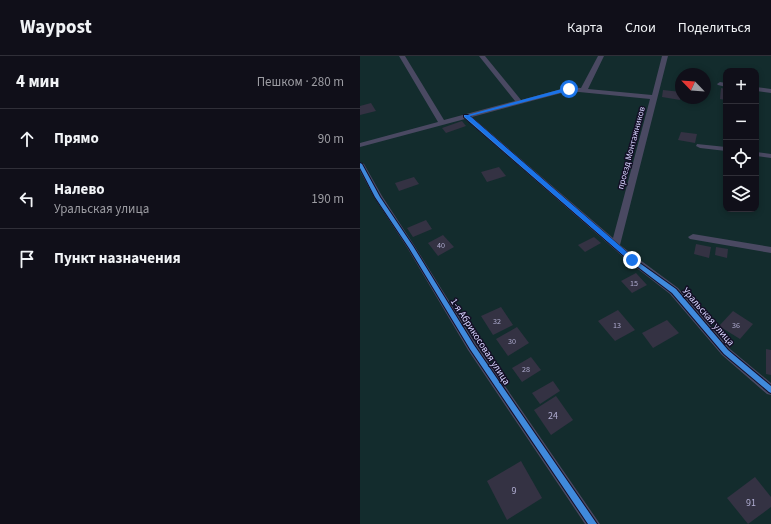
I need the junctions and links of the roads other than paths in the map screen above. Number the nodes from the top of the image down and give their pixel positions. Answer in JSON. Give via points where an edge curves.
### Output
{"nodes":[{"id":1,"x":402,"y":56,"type":"edge"},
{"id":2,"x":482,"y":56,"type":"edge"},
{"id":3,"x":601,"y":56,"type":"edge"},
{"id":4,"x":665,"y":56,"type":"edge"},
{"id":5,"x":584,"y":89,"type":"junction"},
{"id":6,"x":759,"y":89,"type":"edge"},
{"id":7,"x":771,"y":91,"type":"edge"},
{"id":8,"x":654,"y":97,"type":"junction"},
{"id":9,"x":519,"y":102,"type":"junction"},
{"id":10,"x":466,"y":116,"type":"junction"},
{"id":11,"x":442,"y":122,"type":"junction"},
{"id":12,"x":361,"y":143,"type":"edge"},
{"id":13,"x":700,"y":146,"type":"dead end"},
{"id":14,"x":723,"y":150,"type":"edge"},
{"id":15,"x":759,"y":154,"type":"edge"},
{"id":16,"x":771,"y":156,"type":"edge"},
{"id":17,"x":360,"y":164,"type":"edge"},
{"id":18,"x":693,"y":237,"type":"dead end"},
{"id":19,"x":616,"y":244,"type":"junction"},
{"id":20,"x":771,"y":250,"type":"edge"},
{"id":21,"x":771,"y":390,"type":"edge"},
{"id":22,"x":593,"y":524,"type":"edge"}],
"edges":[{"from":1,"to":11,"type":"street"},
{"from":2,"to":9,"type":"street"},
{"from":3,"to":5,"type":"street"},
{"from":4,"to":8,"type":"street","name":"проезд Монтажников"},
{"from":5,"to":8,"type":"street"},
{"from":5,"to":9,"type":"street","via":[[569,89]]},
{"from":6,"to":7,"type":"street"},
{"from":8,"to":19,"type":"street","name":"проезд Монтажников"},
{"from":9,"to":10,"type":"street"},
{"from":10,"to":11,"type":"street"},
{"from":10,"to":19,"type":"street","name":"Уральская улица"},
{"from":11,"to":12,"type":"street"},
{"from":13,"to":14,"type":"street"},
{"from":15,"to":16,"type":"street"},
{"from":17,"to":22,"type":"street","name":"1-я Абрикосовая улица","via":[[472,347]]},
{"from":18,"to":20,"type":"street"},
{"from":19,"to":21,"type":"street","name":"Уральская улица","via":[[632,260],[674,291],[726,352]]}]}
